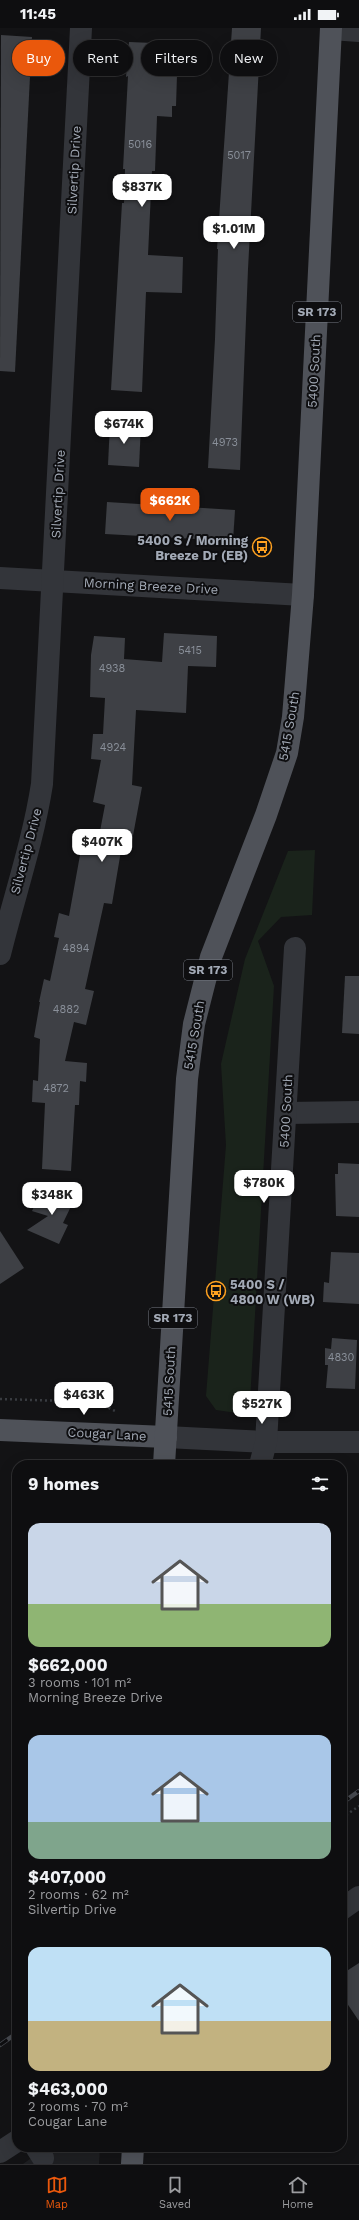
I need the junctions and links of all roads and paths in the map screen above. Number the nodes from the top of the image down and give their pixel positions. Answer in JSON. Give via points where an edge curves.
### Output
{"nodes":[{"id":1,"x":81,"y":28,"type":"edge"},
{"id":2,"x":331,"y":29,"type":"edge"},
{"id":3,"x":359,"y":30,"type":"edge"},
{"id":4,"x":0,"y":578,"type":"edge"},
{"id":5,"x":53,"y":581,"type":"junction"},
{"id":6,"x":303,"y":595,"type":"junction"},
{"id":7,"x":295,"y":948,"type":"dead end"},
{"id":8,"x":0,"y":954,"type":"edge"},
{"id":9,"x":359,"y":1112,"type":"edge"},
{"id":10,"x":286,"y":1113,"type":"junction"},
{"id":11,"x":0,"y":1399,"type":"edge"},
{"id":12,"x":97,"y":1402,"type":"dead end"},
{"id":13,"x":0,"y":1430,"type":"edge"},
{"id":14,"x":166,"y":1437,"type":"junction"},
{"id":15,"x":266,"y":1442,"type":"junction"},
{"id":16,"x":359,"y":1442,"type":"edge"},
{"id":17,"x":164,"y":1460,"type":"edge"},
{"id":18,"x":261,"y":1460,"type":"edge"},
{"id":19,"x":359,"y":1806,"type":"edge"},
{"id":20,"x":347,"y":1814,"type":"edge"},
{"id":21,"x":359,"y":1897,"type":"edge"},
{"id":22,"x":347,"y":1905,"type":"edge"},
{"id":23,"x":12,"y":2144,"type":"edge"},
{"id":24,"x":0,"y":2152,"type":"edge"},
{"id":25,"x":133,"y":2152,"type":"edge"},
{"id":26,"x":132,"y":2164,"type":"edge"}],
"edges":[{"from":1,"to":5,"type":"street","name":"Silvertip Drive"},
{"from":2,"to":3,"type":"street"},
{"from":2,"to":6,"type":"main road","name":"5400 South","number":"SR 173"},
{"from":4,"to":5,"type":"street","name":"Morning Breeze Drive"},
{"from":5,"to":6,"type":"street","name":"Morning Breeze Drive"},
{"from":5,"to":8,"type":"street","name":"Silvertip Drive","via":[[42,784],[36,825],[10,910]]},
{"from":6,"to":14,"type":"main road","name":"5415 South","number":"SR 173","via":[[297,682],[287,753],[211,957],[194,1024],[187,1079]]},
{"from":7,"to":10,"type":"street","name":"5400 South"},
{"from":9,"to":10,"type":"street"},
{"from":10,"to":15,"type":"street","name":"5400 South"},
{"from":11,"to":12,"type":"path"},
{"from":13,"to":14,"type":"main road","name":"Cougar Lane"},
{"from":14,"to":15,"type":"street"},
{"from":14,"to":17,"type":"main road","name":"5415 South","number":"SR 173"},
{"from":15,"to":16,"type":"street"},
{"from":15,"to":18,"type":"street","name":"5400 South"},
{"from":19,"to":20,"type":"path"},
{"from":21,"to":22,"type":"street"},
{"from":23,"to":24,"type":"street"},
{"from":25,"to":26,"type":"main road"}]}
